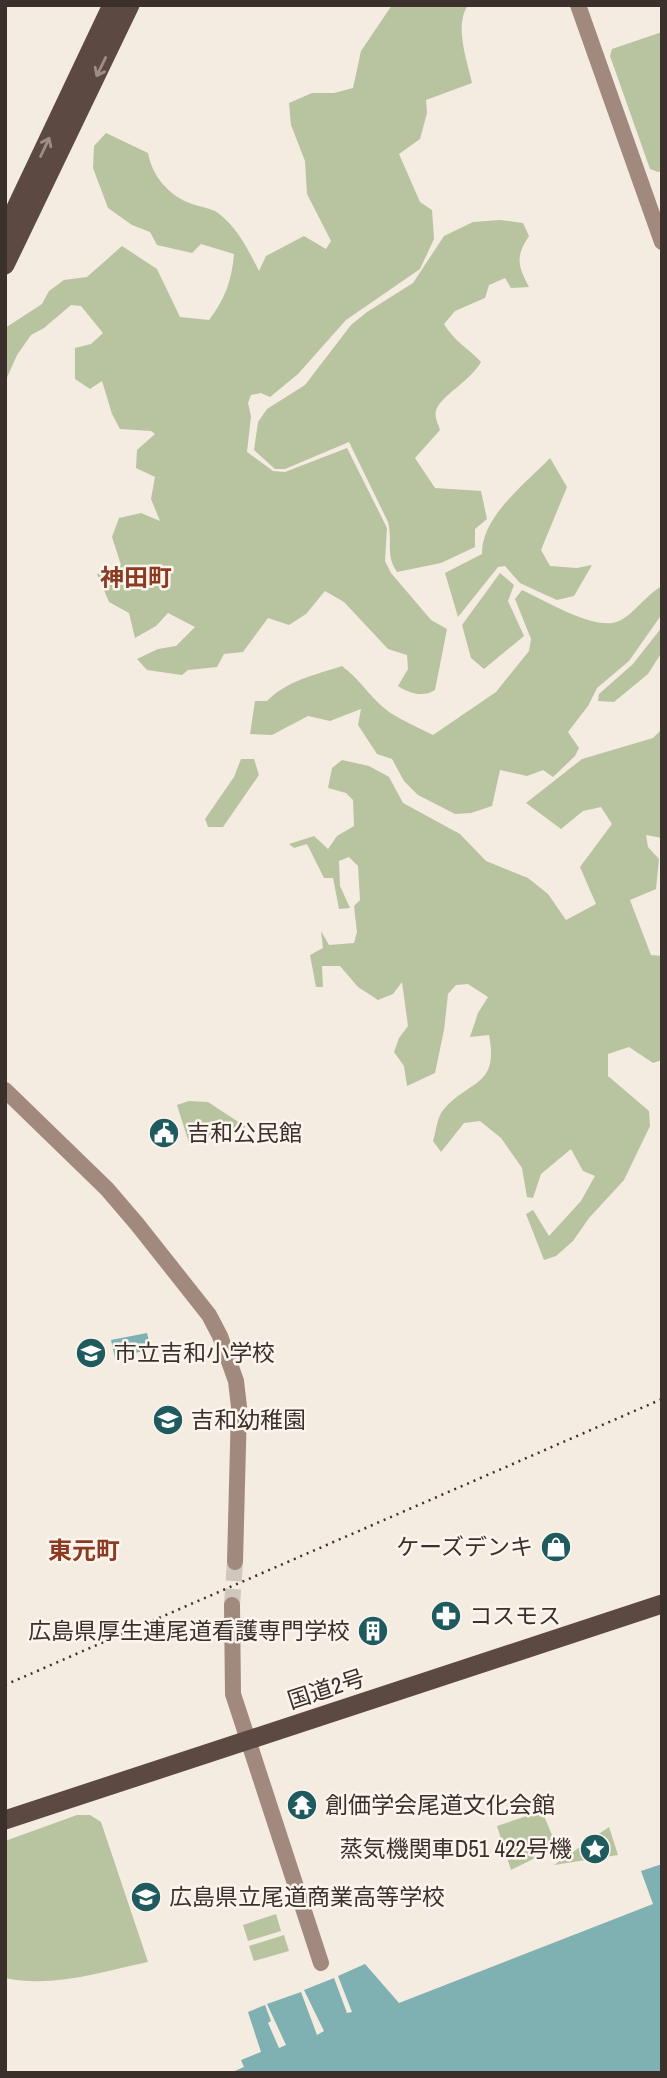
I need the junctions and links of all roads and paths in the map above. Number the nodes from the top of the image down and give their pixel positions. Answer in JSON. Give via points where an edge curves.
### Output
{"nodes":[{"id":1,"x":112,"y":5,"type":"edge"},
{"id":2,"x":130,"y":5,"type":"edge"},
{"id":3,"x":578,"y":5,"type":"edge"},
{"id":4,"x":5,"y":231,"type":"edge"},
{"id":5,"x":662,"y":242,"type":"edge"},
{"id":6,"x":5,"y":265,"type":"edge"},
{"id":7,"x":5,"y":1090,"type":"edge"},
{"id":8,"x":235,"y":1562,"type":"tunnel mouth"},
{"id":9,"x":662,"y":1604,"type":"edge"},
{"id":10,"x":232,"y":1605,"type":"tunnel mouth"},
{"id":11,"x":247,"y":1740,"type":"junction"},
{"id":12,"x":5,"y":1820,"type":"edge"},
{"id":13,"x":321,"y":1963,"type":"dead end"}],
"edges":[{"from":4,"to":1,"type":"highway","one_way":true},
{"from":2,"to":6,"type":"highway","one_way":true},
{"from":3,"to":5,"type":"street"},
{"from":7,"to":8,"type":"street","via":[[107,1189],[209,1315],[220,1336],[236,1381],[239,1407]]},
{"from":9,"to":11,"type":"highway","name":"国道2号"},
{"from":10,"to":11,"type":"street","via":[[233,1694]]},
{"from":11,"to":12,"type":"highway","name":"国道2号"},
{"from":11,"to":13,"type":"street"}]}
